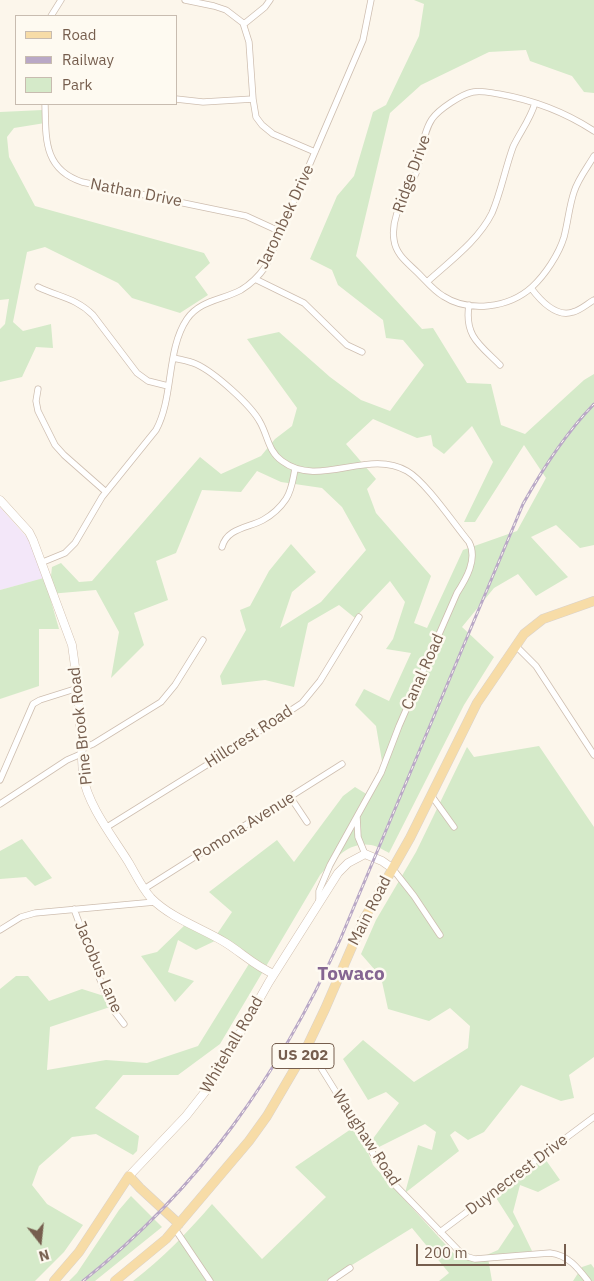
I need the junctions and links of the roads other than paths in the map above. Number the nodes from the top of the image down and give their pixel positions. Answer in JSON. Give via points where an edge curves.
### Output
{"nodes":[{"id":1,"x":61,"y":0,"type":"edge"},
{"id":2,"x":186,"y":0,"type":"edge"},
{"id":3,"x":270,"y":0,"type":"edge"},
{"id":4,"x":372,"y":0,"type":"edge"},
{"id":5,"x":52,"y":15,"type":"edge"},
{"id":6,"x":244,"y":24,"type":"junction"},
{"id":7,"x":178,"y":98,"type":"edge"},
{"id":8,"x":253,"y":99,"type":"junction"},
{"id":9,"x":535,"y":103,"type":"junction"},
{"id":10,"x":45,"y":105,"type":"edge"},
{"id":11,"x":594,"y":131,"type":"edge"},
{"id":12,"x":315,"y":152,"type":"junction"},
{"id":13,"x":594,"y":156,"type":"edge"},
{"id":14,"x":280,"y":232,"type":"junction"},
{"id":15,"x":255,"y":279,"type":"junction"},
{"id":16,"x":427,"y":282,"type":"junction"},
{"id":17,"x":38,"y":287,"type":"dead end"},
{"id":18,"x":531,"y":288,"type":"junction"},
{"id":19,"x":594,"y":300,"type":"edge"},
{"id":20,"x":469,"y":305,"type":"junction"},
{"id":21,"x":362,"y":352,"type":"dead end"},
{"id":22,"x":174,"y":358,"type":"junction"},
{"id":23,"x":500,"y":365,"type":"dead end"},
{"id":24,"x":168,"y":386,"type":"junction"},
{"id":25,"x":38,"y":389,"type":"dead end"},
{"id":26,"x":295,"y":469,"type":"junction"},
{"id":27,"x":106,"y":492,"type":"junction"},
{"id":28,"x":0,"y":500,"type":"edge"},
{"id":29,"x":222,"y":547,"type":"dead end"},
{"id":30,"x":43,"y":562,"type":"junction"},
{"id":31,"x":594,"y":601,"type":"edge"},
{"id":32,"x":360,"y":617,"type":"dead end"},
{"id":33,"x":203,"y":640,"type":"dead end"},
{"id":34,"x":516,"y":646,"type":"junction"},
{"id":35,"x":78,"y":688,"type":"junction"},
{"id":36,"x":81,"y":752,"type":"junction"},
{"id":37,"x":594,"y":755,"type":"edge"},
{"id":38,"x":342,"y":764,"type":"dead end"},
{"id":39,"x":0,"y":780,"type":"edge"},
{"id":40,"x":431,"y":795,"type":"junction"},
{"id":41,"x":291,"y":798,"type":"junction"},
{"id":42,"x":0,"y":804,"type":"edge"},
{"id":43,"x":357,"y":817,"type":"junction"},
{"id":44,"x":307,"y":822,"type":"dead end"},
{"id":45,"x":107,"y":826,"type":"junction"},
{"id":46,"x":454,"y":827,"type":"dead end"},
{"id":47,"x":365,"y":854,"type":"junction"},
{"id":48,"x":392,"y":868,"type":"junction"},
{"id":49,"x":144,"y":890,"type":"junction"},
{"id":50,"x":155,"y":902,"type":"junction"},
{"id":51,"x":319,"y":902,"type":"junction"},
{"id":52,"x":74,"y":909,"type":"junction"},
{"id":53,"x":0,"y":930,"type":"edge"},
{"id":54,"x":440,"y":935,"type":"dead end"},
{"id":55,"x":274,"y":974,"type":"junction"},
{"id":56,"x":124,"y":1024,"type":"dead end"},
{"id":57,"x":308,"y":1047,"type":"junction"},
{"id":58,"x":594,"y":1117,"type":"edge"},
{"id":59,"x":129,"y":1176,"type":"junction"},
{"id":60,"x":177,"y":1226,"type":"junction"},
{"id":61,"x":440,"y":1232,"type":"junction"},
{"id":62,"x":350,"y":1268,"type":"dead end"},
{"id":63,"x":54,"y":1281,"type":"edge"},
{"id":64,"x":115,"y":1281,"type":"edge"},
{"id":65,"x":210,"y":1281,"type":"edge"},
{"id":66,"x":331,"y":1281,"type":"edge"},
{"id":67,"x":588,"y":1281,"type":"edge"}],
"edges":[{"from":1,"to":5,"type":"street"},
{"from":2,"to":6,"type":"street","via":[[226,10]]},
{"from":3,"to":6,"type":"street"},
{"from":4,"to":12,"type":"street","name":"Jarombek Drive","via":[[363,40]]},
{"from":6,"to":8,"type":"street","via":[[249,42]]},
{"from":7,"to":8,"type":"street","via":[[193,102]]},
{"from":8,"to":12,"type":"street","via":[[256,117],[267,130]]},
{"from":9,"to":11,"type":"street","name":"Ridge Drive"},
{"from":9,"to":16,"type":"street","via":[[514,147],[487,221],[473,240]]},
{"from":9,"to":16,"type":"street","name":"Ridge Drive","via":[[472,92],[440,110],[432,119],[394,228],[398,252]]},
{"from":10,"to":14,"type":"street","name":"Nathan Drive","via":[[50,154],[58,168],[69,177],[246,216]]},
{"from":12,"to":14,"type":"street","name":"Jarombek Drive"},
{"from":13,"to":18,"type":"street","name":"Ridge Drive","via":[[575,190],[561,246]]},
{"from":14,"to":15,"type":"street","name":"Jarombek Drive","via":[[266,266]]},
{"from":15,"to":21,"type":"street","via":[[304,303],[347,345]]},
{"from":15,"to":22,"type":"street","name":"Jarombek Drive","via":[[241,290],[203,305],[192,313],[182,328]]},
{"from":16,"to":20,"type":"street","name":"Ridge Drive","via":[[440,295]]},
{"from":17,"to":24,"type":"street","via":[[74,300],[86,308],[137,373],[148,381]]},
{"from":18,"to":19,"type":"street","via":[[543,303],[562,313],[576,312]]},
{"from":18,"to":20,"type":"street","name":"Ridge Drive","via":[[499,304]]},
{"from":20,"to":23,"type":"street","via":[[467,320],[471,333]]},
{"from":22,"to":24,"type":"street","name":"Jarombek Drive"},
{"from":22,"to":26,"type":"street","via":[[203,368],[251,408],[261,422],[272,451]]},
{"from":24,"to":27,"type":"street","name":"Jarombek Drive","via":[[162,418],[156,430]]},
{"from":25,"to":27,"type":"street","via":[[38,411],[55,444]]},
{"from":26,"to":29,"type":"street","via":[[290,492],[278,509],[261,521],[230,534]]},
{"from":26,"to":43,"type":"street","name":"Canal Road","via":[[320,471],[380,463],[400,467],[417,478],[472,549],[467,575],[381,773]]},
{"from":27,"to":30,"type":"street","name":"Jarombek Drive","via":[[75,543],[65,553]]},
{"from":28,"to":30,"type":"street","name":"Pine Brook Road","via":[[29,532]]},
{"from":30,"to":35,"type":"street","name":"Pine Brook Road","via":[[72,645]]},
{"from":31,"to":34,"type":"main road","name":"Main Road","number":"US 202","via":[[543,619],[524,634]]},
{"from":32,"to":45,"type":"street","name":"Hillcrest Road","via":[[320,681],[302,703]]},
{"from":33,"to":36,"type":"street","via":[[161,702]]},
{"from":34,"to":37,"type":"street","via":[[536,666]]},
{"from":34,"to":40,"type":"main road","name":"Main Road","number":"US 202","via":[[477,703]]},
{"from":35,"to":36,"type":"street","name":"Pine Brook Road"},
{"from":35,"to":39,"type":"street","via":[[33,704]]},
{"from":36,"to":42,"type":"street"},
{"from":36,"to":45,"type":"street","name":"Pine Brook Road","via":[[86,790]]},
{"from":38,"to":41,"type":"street","name":"Pomona Avenue"},
{"from":40,"to":46,"type":"street"},
{"from":40,"to":48,"type":"main road","name":"Main Road","number":"US 202"},
{"from":41,"to":44,"type":"street"},
{"from":41,"to":49,"type":"street","name":"Pomona Avenue"},
{"from":43,"to":47,"type":"street","via":[[358,837]]},
{"from":43,"to":51,"type":"street","name":"Canal Road","via":[[330,866],[319,891]]},
{"from":45,"to":49,"type":"street","name":"Pine Brook Road"},
{"from":47,"to":48,"type":"street"},
{"from":47,"to":51,"type":"street","name":"Whitehall Road","via":[[338,873]]},
{"from":48,"to":54,"type":"street"},
{"from":48,"to":57,"type":"main road","name":"Main Road","number":"US 202","via":[[364,919]]},
{"from":49,"to":50,"type":"street","name":"Pine Brook Road"},
{"from":50,"to":52,"type":"street"},
{"from":50,"to":55,"type":"street","name":"Pine Brook Road","via":[[226,942]]},
{"from":51,"to":55,"type":"street","name":"Whitehall Road"},
{"from":52,"to":53,"type":"street","via":[[27,914]]},
{"from":52,"to":56,"type":"street","name":"Jacobus Lane","via":[[106,993]]},
{"from":55,"to":59,"type":"street","name":"Whitehall Road","via":[[206,1090]]},
{"from":57,"to":60,"type":"main road","name":"Main Road","number":"US 202","via":[[262,1124]]},
{"from":57,"to":61,"type":"street","name":"Waughaw Road","via":[[387,1175]]},
{"from":58,"to":61,"type":"street","name":"Duynecrest Drive"},
{"from":59,"to":60,"type":"main road"},
{"from":59,"to":63,"type":"main road","name":"Whitehall Road","via":[[79,1252]]},
{"from":60,"to":64,"type":"main road","name":"Main Road"},
{"from":60,"to":65,"type":"street"},
{"from":61,"to":67,"type":"street","name":"Waughaw Road","via":[[458,1250],[475,1259],[560,1255],[574,1263]]},
{"from":62,"to":66,"type":"street"}]}
